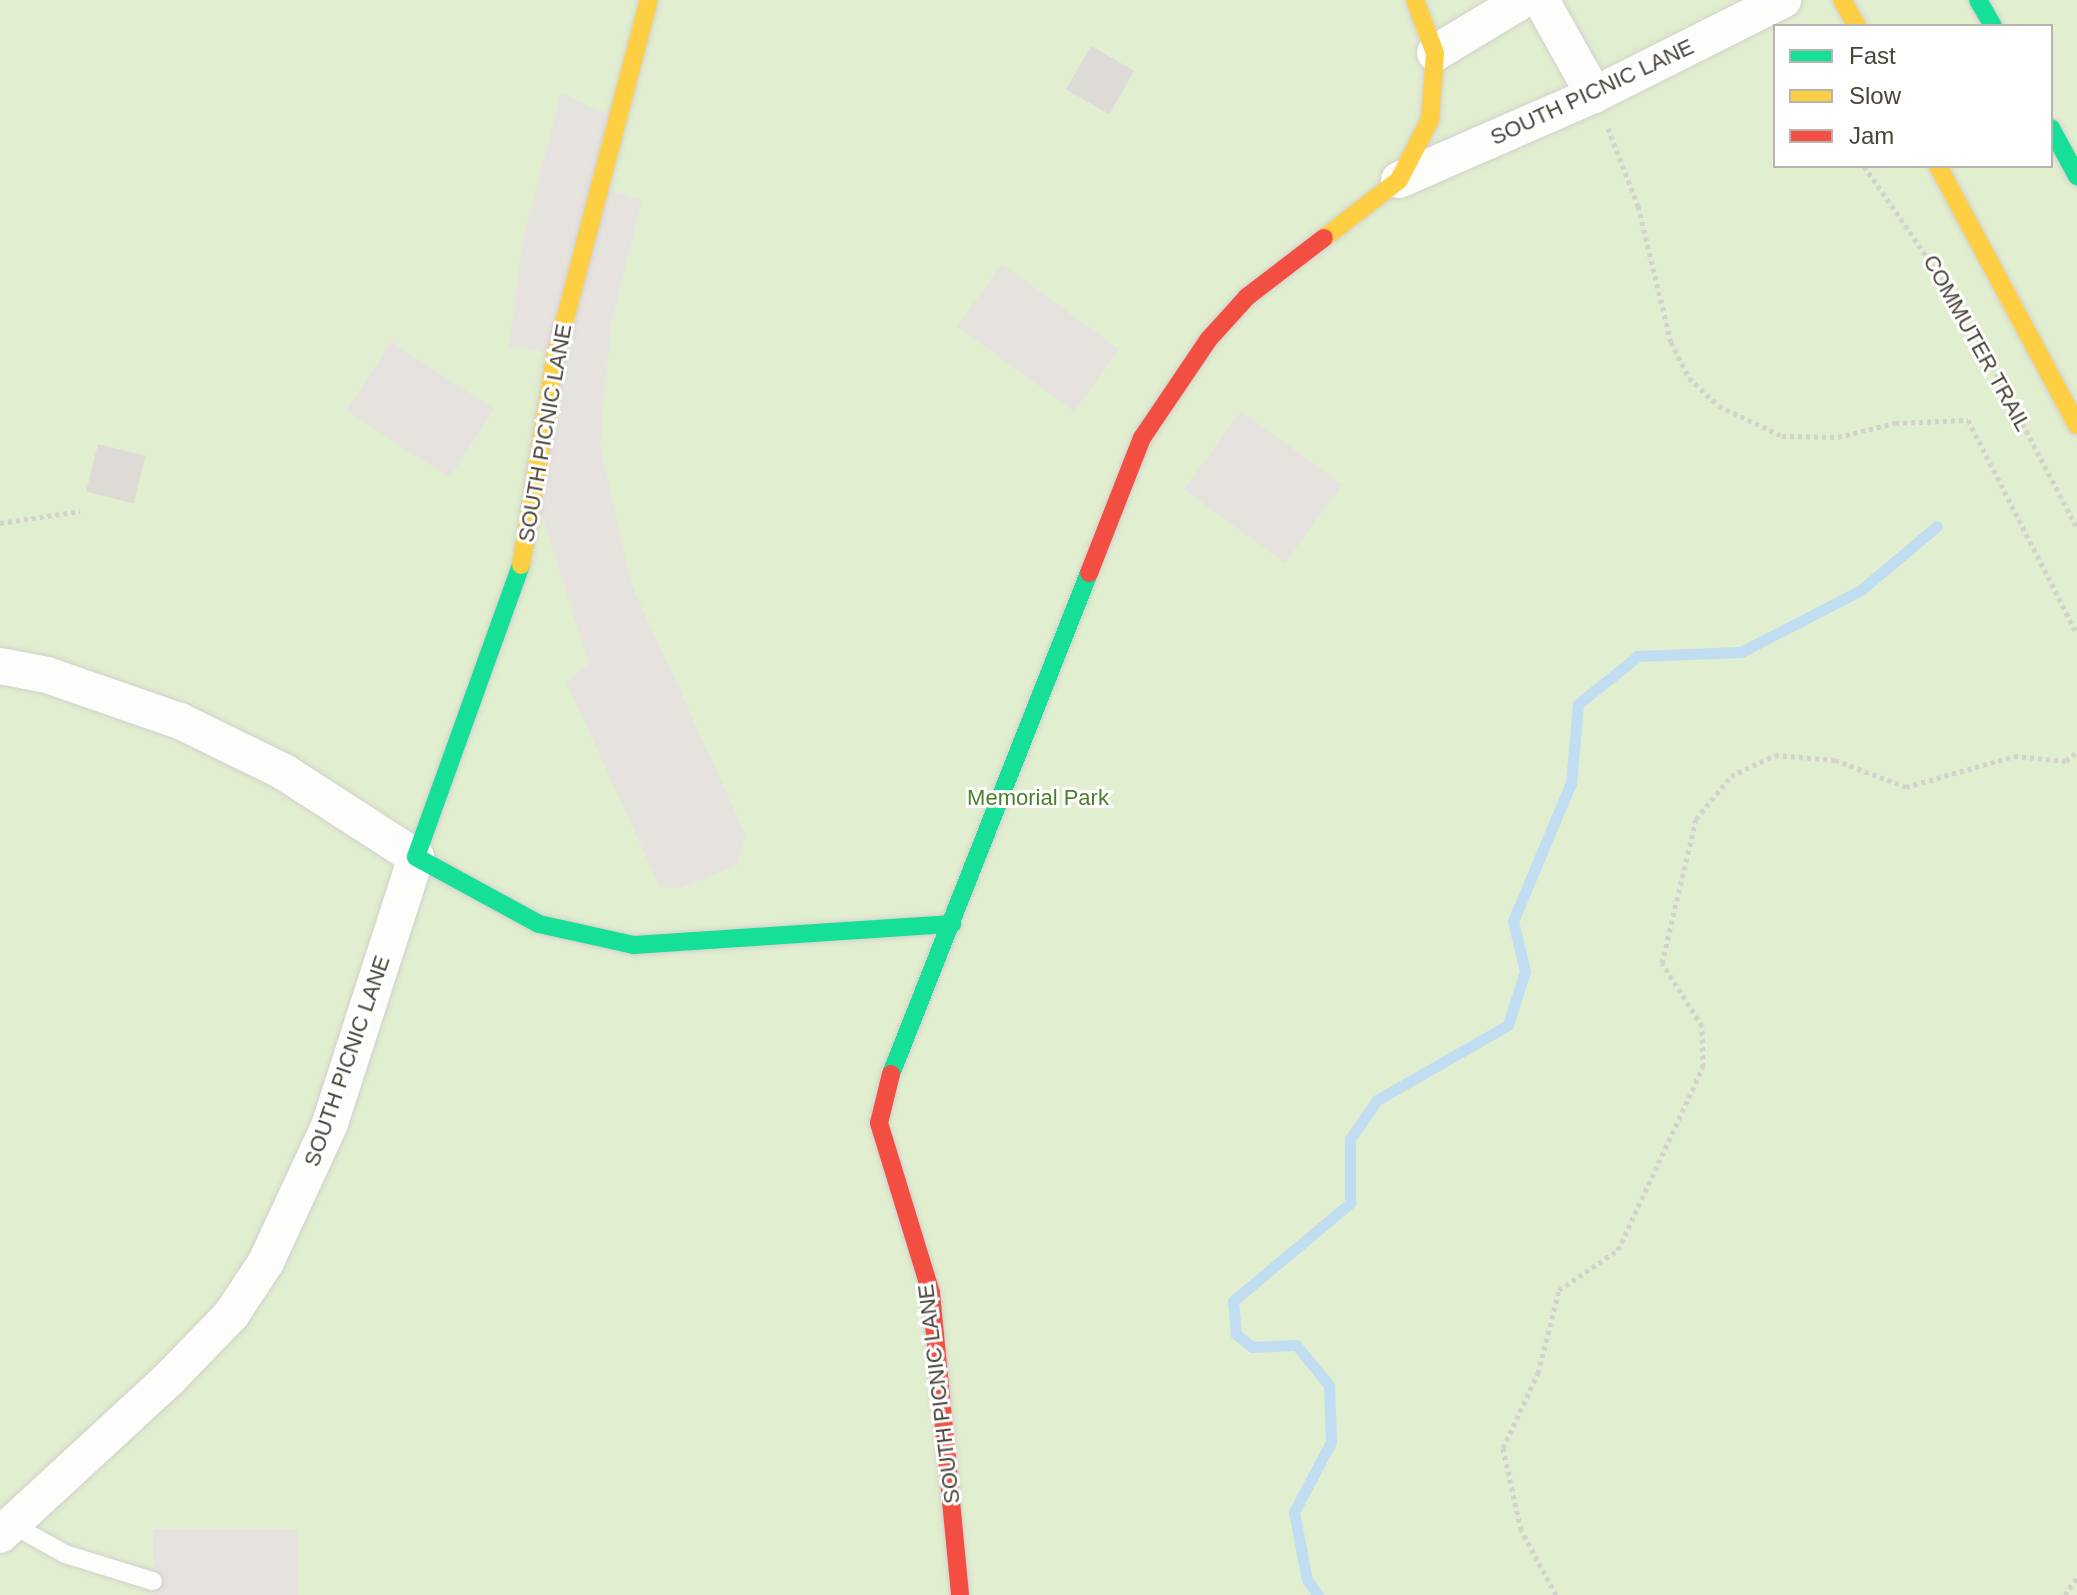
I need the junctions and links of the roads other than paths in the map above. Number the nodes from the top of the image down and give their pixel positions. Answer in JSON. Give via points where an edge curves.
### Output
{"nodes":[{"id":1,"x":649,"y":0,"type":"edge"},
{"id":2,"x":1415,"y":0,"type":"edge"},
{"id":3,"x":1523,"y":0,"type":"edge"},
{"id":4,"x":1541,"y":0,"type":"edge"},
{"id":5,"x":1783,"y":0,"type":"edge"},
{"id":6,"x":1842,"y":0,"type":"edge"},
{"id":7,"x":1978,"y":0,"type":"edge"},
{"id":8,"x":1856,"y":24,"type":"edge"},
{"id":9,"x":1992,"y":24,"type":"edge"},
{"id":10,"x":1435,"y":53,"type":"junction"},
{"id":11,"x":1594,"y":95,"type":"junction"},
{"id":12,"x":2053,"y":132,"type":"edge"},
{"id":13,"x":1939,"y":168,"type":"edge"},
{"id":14,"x":2077,"y":176,"type":"edge"},
{"id":15,"x":1399,"y":180,"type":"junction"},
{"id":16,"x":2077,"y":425,"type":"edge"},
{"id":17,"x":0,"y":666,"type":"edge"},
{"id":18,"x":416,"y":857,"type":"junction"},
{"id":19,"x":952,"y":924,"type":"junction"},
{"id":20,"x":7,"y":1530,"type":"edge"},
{"id":21,"x":153,"y":1581,"type":"dead end"},
{"id":22,"x":960,"y":1595,"type":"edge"}],
"edges":[{"from":1,"to":18,"type":"street","name":"SOUTH PICNIC LANE","via":[[556,354],[537,500],[509,613]]},
{"from":2,"to":10,"type":"street","name":"SOUTH PICNIC LANE"},
{"from":3,"to":10,"type":"street"},
{"from":4,"to":11,"type":"street"},
{"from":5,"to":11,"type":"street","name":"SOUTH PICNIC LANE"},
{"from":6,"to":8,"type":"street"},
{"from":7,"to":9,"type":"street"},
{"from":10,"to":15,"type":"street","name":"SOUTH PICNIC LANE","via":[[1430,120]]},
{"from":11,"to":15,"type":"street","name":"SOUTH PICNIC LANE"},
{"from":12,"to":14,"type":"street"},
{"from":13,"to":16,"type":"street"},
{"from":15,"to":19,"type":"street","name":"SOUTH PICNIC LANE","via":[[1247,297],[1158,411]]},
{"from":17,"to":18,"type":"street","via":[[47,675],[180,721],[284,772]]},
{"from":18,"to":19,"type":"street","via":[[539,924],[634,945]]},
{"from":18,"to":20,"type":"street","name":"SOUTH PICNIC LANE","via":[[330,1124],[266,1262],[221,1325]]},
{"from":19,"to":22,"type":"street","name":"SOUTH PICNIC LANE","via":[[887,1084],[879,1123],[931,1293]]},
{"from":20,"to":21,"type":"lane"}]}
